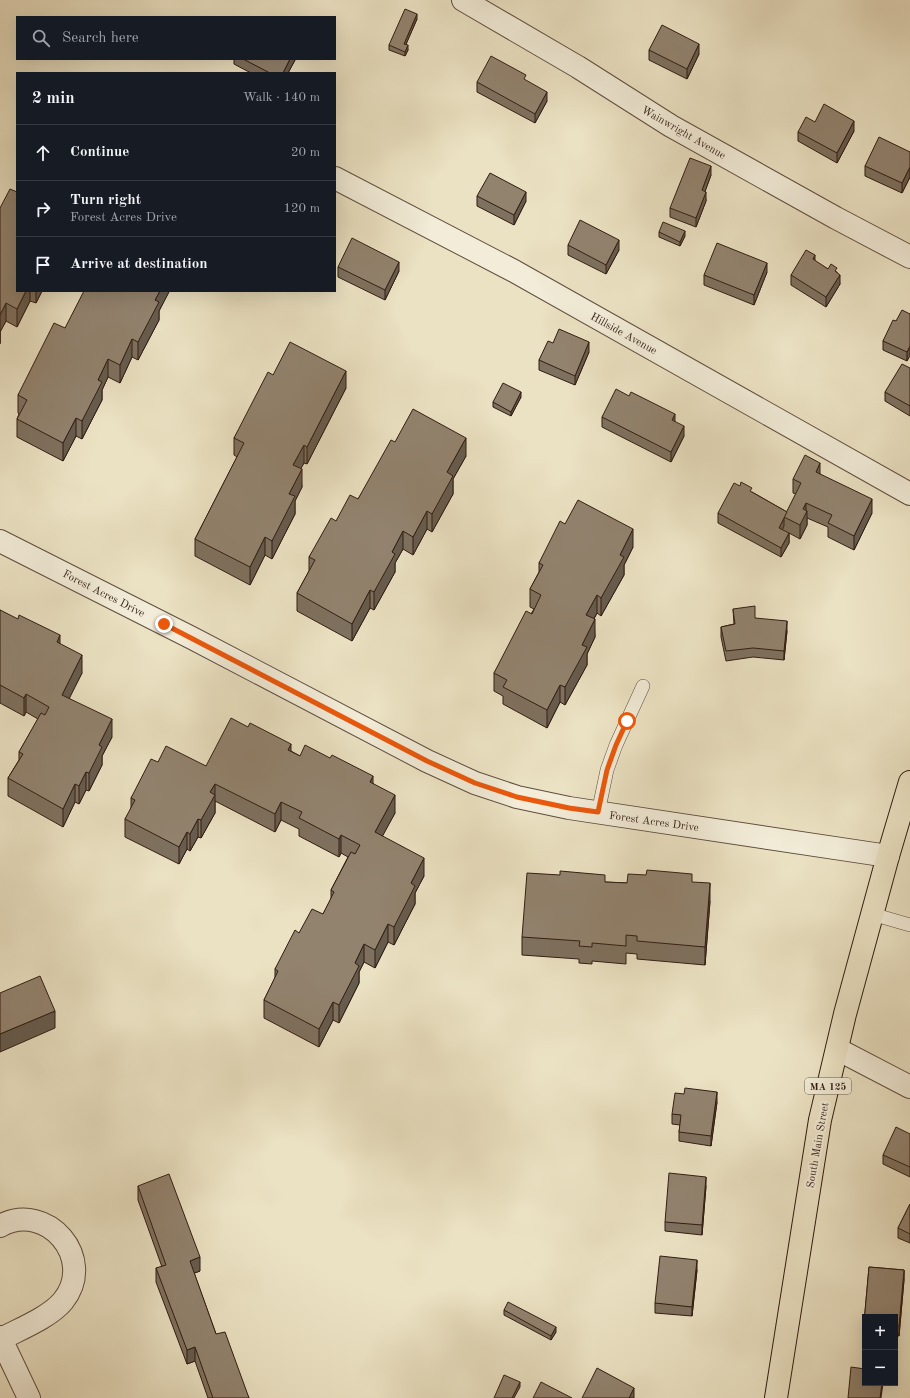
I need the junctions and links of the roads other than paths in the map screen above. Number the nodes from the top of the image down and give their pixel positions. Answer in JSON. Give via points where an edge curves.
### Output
{"nodes":[{"id":1,"x":463,"y":0,"type":"edge"},
{"id":2,"x":336,"y":179,"type":"edge"},
{"id":3,"x":910,"y":256,"type":"edge"},
{"id":4,"x":910,"y":494,"type":"edge"},
{"id":5,"x":0,"y":541,"type":"edge"},
{"id":6,"x":643,"y":686,"type":"dead end"},
{"id":7,"x":910,"y":782,"type":"edge"},
{"id":8,"x":598,"y":812,"type":"junction"},
{"id":9,"x":903,"y":827,"type":"edge"},
{"id":10,"x":888,"y":856,"type":"junction"},
{"id":11,"x":872,"y":914,"type":"junction"},
{"id":12,"x":910,"y":925,"type":"edge"},
{"id":13,"x":837,"y":1049,"type":"junction"},
{"id":14,"x":910,"y":1087,"type":"edge"},
{"id":15,"x":0,"y":1226,"type":"edge"},
{"id":16,"x":0,"y":1338,"type":"edge"},
{"id":17,"x":29,"y":1398,"type":"edge"},
{"id":18,"x":776,"y":1398,"type":"edge"}],
"edges":[{"from":1,"to":3,"type":"street","name":"Wainwright Avenue","via":[[671,126]]},
{"from":2,"to":4,"type":"street","name":"Hillside Avenue","via":[[514,270]]},
{"from":5,"to":8,"type":"street","name":"Forest Acres Drive","via":[[427,761],[475,783],[517,797]]},
{"from":6,"to":8,"type":"lane","via":[[607,770]]},
{"from":7,"to":9,"type":"main road","name":"South Main Street","number":"MA 125"},
{"from":8,"to":10,"type":"street","name":"Forest Acres Drive"},
{"from":9,"to":10,"type":"main road","name":"South Main Street","number":"MA 125"},
{"from":10,"to":11,"type":"main road","name":"South Main Street","number":"MA 125"},
{"from":11,"to":12,"type":"lane"},
{"from":11,"to":13,"type":"main road","name":"South Main Street","number":"MA 125"},
{"from":13,"to":14,"type":"street"},
{"from":13,"to":18,"type":"main road","name":"South Main Street","number":"MA 125","via":[[820,1120]]},
{"from":15,"to":16,"type":"street","via":[[25,1220],[39,1222],[53,1229],[66,1243],[72,1257],[74,1272],[69,1292],[57,1308]]},
{"from":16,"to":17,"type":"street"}]}
